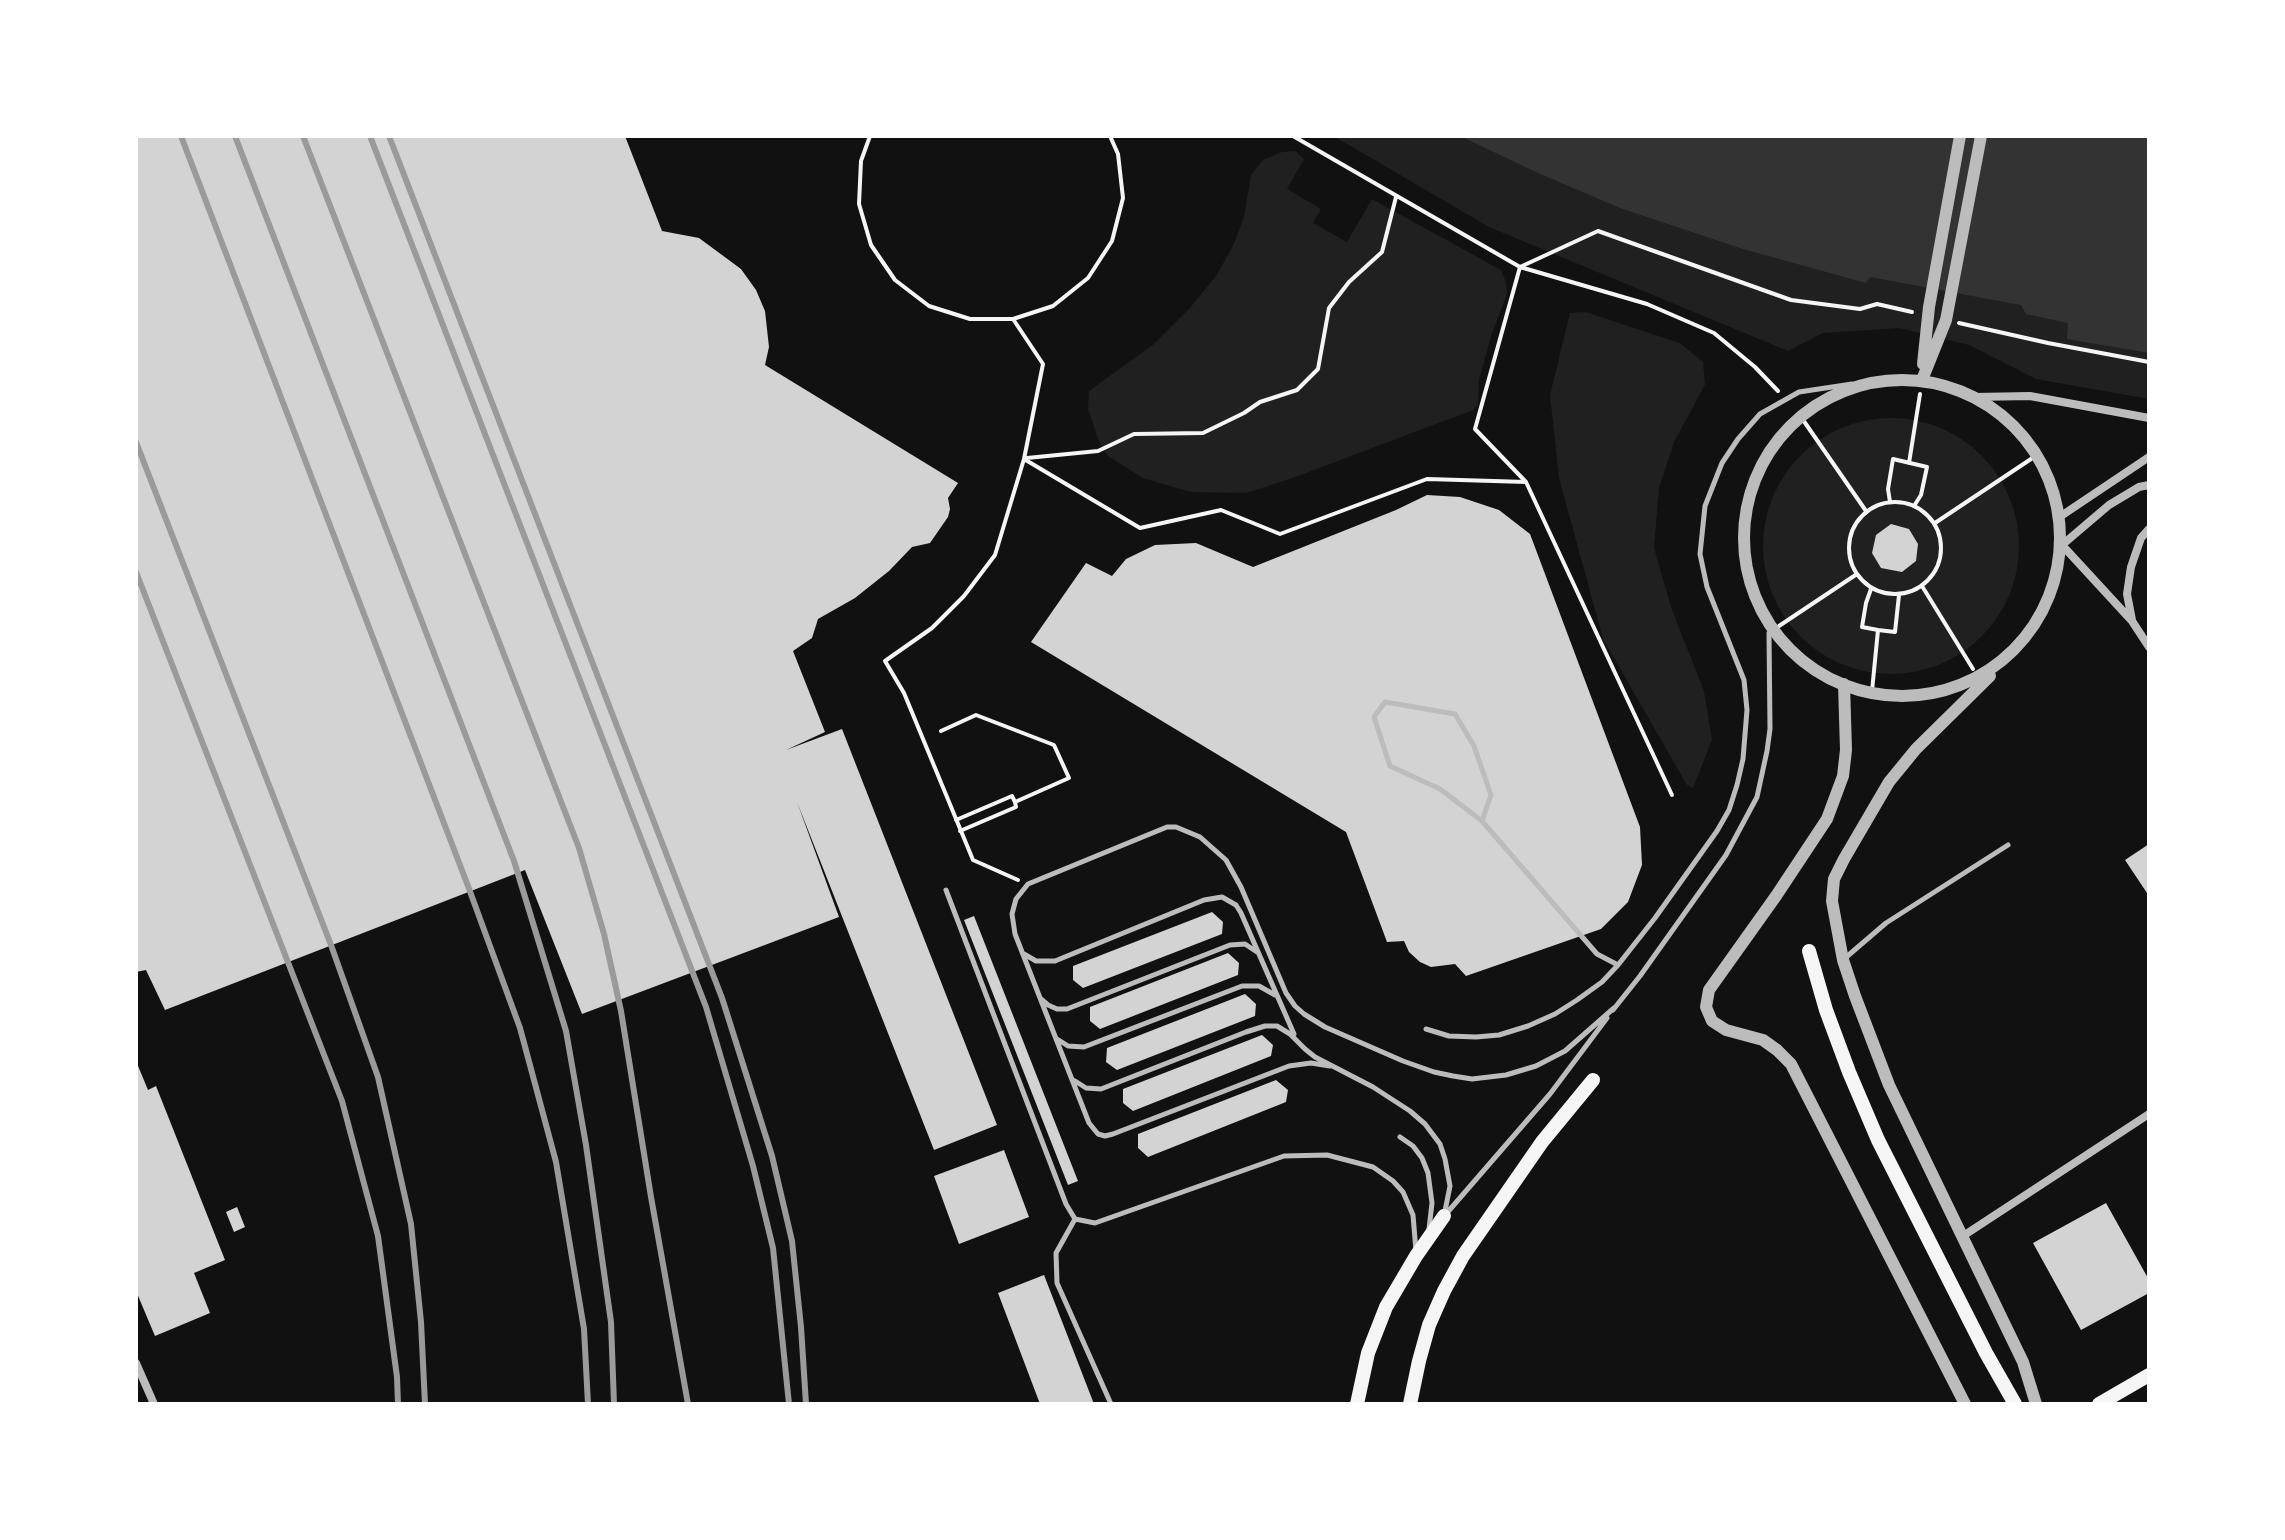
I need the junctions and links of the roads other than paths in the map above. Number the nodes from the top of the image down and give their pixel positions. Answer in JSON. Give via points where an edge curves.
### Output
{"nodes":[{"id":1,"x":1960,"y":136,"type":"edge"},
{"id":2,"x":1981,"y":136,"type":"edge"},
{"id":3,"x":1922,"y":380,"type":"junction"},
{"id":4,"x":1852,"y":384,"type":"junction"},
{"id":5,"x":1974,"y":397,"type":"junction"},
{"id":6,"x":2149,"y":418,"type":"edge"},
{"id":7,"x":2149,"y":457,"type":"edge"},
{"id":8,"x":2149,"y":485,"type":"edge"},
{"id":9,"x":2058,"y":518,"type":"junction"},
{"id":10,"x":2149,"y":529,"type":"edge"},
{"id":11,"x":2062,"y":545,"type":"junction"},
{"id":12,"x":2132,"y":621,"type":"junction"},
{"id":13,"x":1769,"y":633,"type":"junction"},
{"id":14,"x":2149,"y":647,"type":"edge"},
{"id":15,"x":1985,"y":676,"type":"junction"},
{"id":16,"x":1844,"y":684,"type":"junction"},
{"id":17,"x":1482,"y":821,"type":"junction"},
{"id":18,"x":2008,"y":845,"type":"dead end"},
{"id":19,"x":946,"y":890,"type":"dead end"},
{"id":20,"x":1021,"y":950,"type":"junction"},
{"id":21,"x":1809,"y":951,"type":"dead end"},
{"id":22,"x":1258,"y":953,"type":"junction"},
{"id":23,"x":1843,"y":960,"type":"junction"},
{"id":24,"x":1618,"y":965,"type":"junction"},
{"id":25,"x":1276,"y":995,"type":"junction"},
{"id":26,"x":1040,"y":998,"type":"junction"},
{"id":27,"x":1614,"y":1008,"type":"junction"},
{"id":28,"x":1426,"y":1029,"type":"dead end"},
{"id":29,"x":1055,"y":1037,"type":"junction"},
{"id":30,"x":1296,"y":1040,"type":"junction"},
{"id":31,"x":1330,"y":1066,"type":"junction"},
{"id":32,"x":1072,"y":1079,"type":"junction"},
{"id":33,"x":1593,"y":1080,"type":"dead end"},
{"id":34,"x":2149,"y":1114,"type":"edge"},
{"id":35,"x":1400,"y":1137,"type":"dead end"},
{"id":36,"x":1444,"y":1216,"type":"junction"},
{"id":37,"x":1075,"y":1219,"type":"junction"},
{"id":38,"x":1963,"y":1236,"type":"junction"},
{"id":39,"x":1427,"y":1238,"type":"junction"},
{"id":40,"x":1416,"y":1256,"type":"junction"},
{"id":41,"x":136,"y":1363,"type":"edge"},
{"id":42,"x":2149,"y":1375,"type":"edge"},
{"id":43,"x":154,"y":1404,"type":"edge"},
{"id":44,"x":1111,"y":1404,"type":"edge"},
{"id":45,"x":1357,"y":1404,"type":"edge"},
{"id":46,"x":1410,"y":1404,"type":"edge"},
{"id":47,"x":1965,"y":1404,"type":"edge"},
{"id":48,"x":2015,"y":1404,"type":"edge"},
{"id":49,"x":2036,"y":1404,"type":"edge"},
{"id":50,"x":2099,"y":1404,"type":"edge"}],
"edges":[{"from":1,"to":3,"type":"street"},
{"from":2,"to":3,"type":"street","via":[[1947,316]]},
{"from":3,"to":4,"type":"street","via":[[1883,378]]},
{"from":3,"to":5,"type":"street"},
{"from":4,"to":13,"type":"street","via":[[1801,417],[1775,450],[1749,498],[1745,574]]},
{"from":4,"to":24,"type":"lane","via":[[1799,392],[1760,414],[1722,463],[1705,506],[1700,554],[1707,587],[1744,680],[1743,759],[1729,810],[1717,831]]},
{"from":5,"to":6,"type":"street","via":[[2030,396]]},
{"from":5,"to":9,"type":"street","via":[[1993,409],[2034,457]]},
{"from":7,"to":9,"type":"street"},
{"from":8,"to":11,"type":"street","via":[[2109,505]]},
{"from":9,"to":11,"type":"street"},
{"from":10,"to":12,"type":"street","via":[[2131,567],[2127,594]]},
{"from":11,"to":12,"type":"street"},
{"from":11,"to":15,"type":"street","via":[[2050,600],[2027,640]]},
{"from":12,"to":14,"type":"street"},
{"from":13,"to":16,"type":"street","via":[[1814,670]]},
{"from":13,"to":27,"type":"lane","via":[[1770,729],[1757,797],[1726,855]]},
{"from":15,"to":16,"type":"street","via":[[1918,693]]},
{"from":15,"to":23,"type":"street","via":[[1889,782],[1834,879],[1832,901]]},
{"from":16,"to":47,"type":"street","via":[[1843,776],[1827,819],[1709,990],[1706,1007],[1712,1021],[1763,1040],[1791,1064]]},
{"from":17,"to":17,"type":"lane","via":[[1491,795],[1474,746],[1455,714],[1385,702],[1374,717],[1390,766],[1440,789]]},
{"from":17,"to":24,"type":"lane","via":[[1597,954]]},
{"from":18,"to":23,"type":"lane","via":[[1886,923]]},
{"from":19,"to":37,"type":"lane"},
{"from":20,"to":22,"type":"lane","via":[[1036,961],[1055,961],[1222,897],[1236,905]]},
{"from":20,"to":26,"type":"lane"},
{"from":20,"to":27,"type":"lane","via":[[1012,914],[1028,884],[1167,827],[1200,837],[1226,860],[1286,993],[1304,1014],[1403,1061],[1472,1079],[1536,1066],[1565,1051]]},
{"from":21,"to":48,"type":"main road","via":[[1831,1023],[1878,1140]]},
{"from":22,"to":25,"type":"lane"},
{"from":22,"to":26,"type":"lane","via":[[1245,944],[1230,945],[1067,1009]]},
{"from":23,"to":38,"type":"street","via":[[1889,1085]]},
{"from":24,"to":28,"type":"lane","via":[[1577,1000],[1528,1026],[1476,1037]]},
{"from":25,"to":29,"type":"lane","via":[[1259,986],[1242,986],[1084,1047],[1068,1046]]},
{"from":25,"to":30,"type":"lane"},
{"from":26,"to":29,"type":"lane"},
{"from":27,"to":36,"type":"lane","via":[[1550,1094]]},
{"from":29,"to":32,"type":"lane"},
{"from":30,"to":31,"type":"lane"},
{"from":30,"to":32,"type":"lane","via":[[1284,1029],[1265,1026],[1101,1089]]},
{"from":31,"to":32,"type":"lane","via":[[1289,1066],[1105,1136],[1089,1123]]},
{"from":31,"to":36,"type":"lane","via":[[1373,1087],[1432,1132],[1450,1186]]},
{"from":33,"to":46,"type":"main road","via":[[1542,1142],[1463,1256],[1429,1325]]},
{"from":34,"to":38,"type":"street"},
{"from":35,"to":39,"type":"lane","via":[[1413,1146],[1428,1173],[1432,1203]]},
{"from":36,"to":39,"type":"main road"},
{"from":37,"to":40,"type":"lane","via":[[1095,1223],[1284,1156],[1327,1155],[1373,1167],[1403,1192],[1413,1215]]},
{"from":37,"to":44,"type":"lane","via":[[1056,1253],[1057,1283]]},
{"from":38,"to":49,"type":"street","via":[[2023,1362]]},
{"from":39,"to":40,"type":"main road"},
{"from":40,"to":45,"type":"main road","via":[[1375,1332]]},
{"from":41,"to":43,"type":"street"},
{"from":42,"to":50,"type":"main road"}]}
